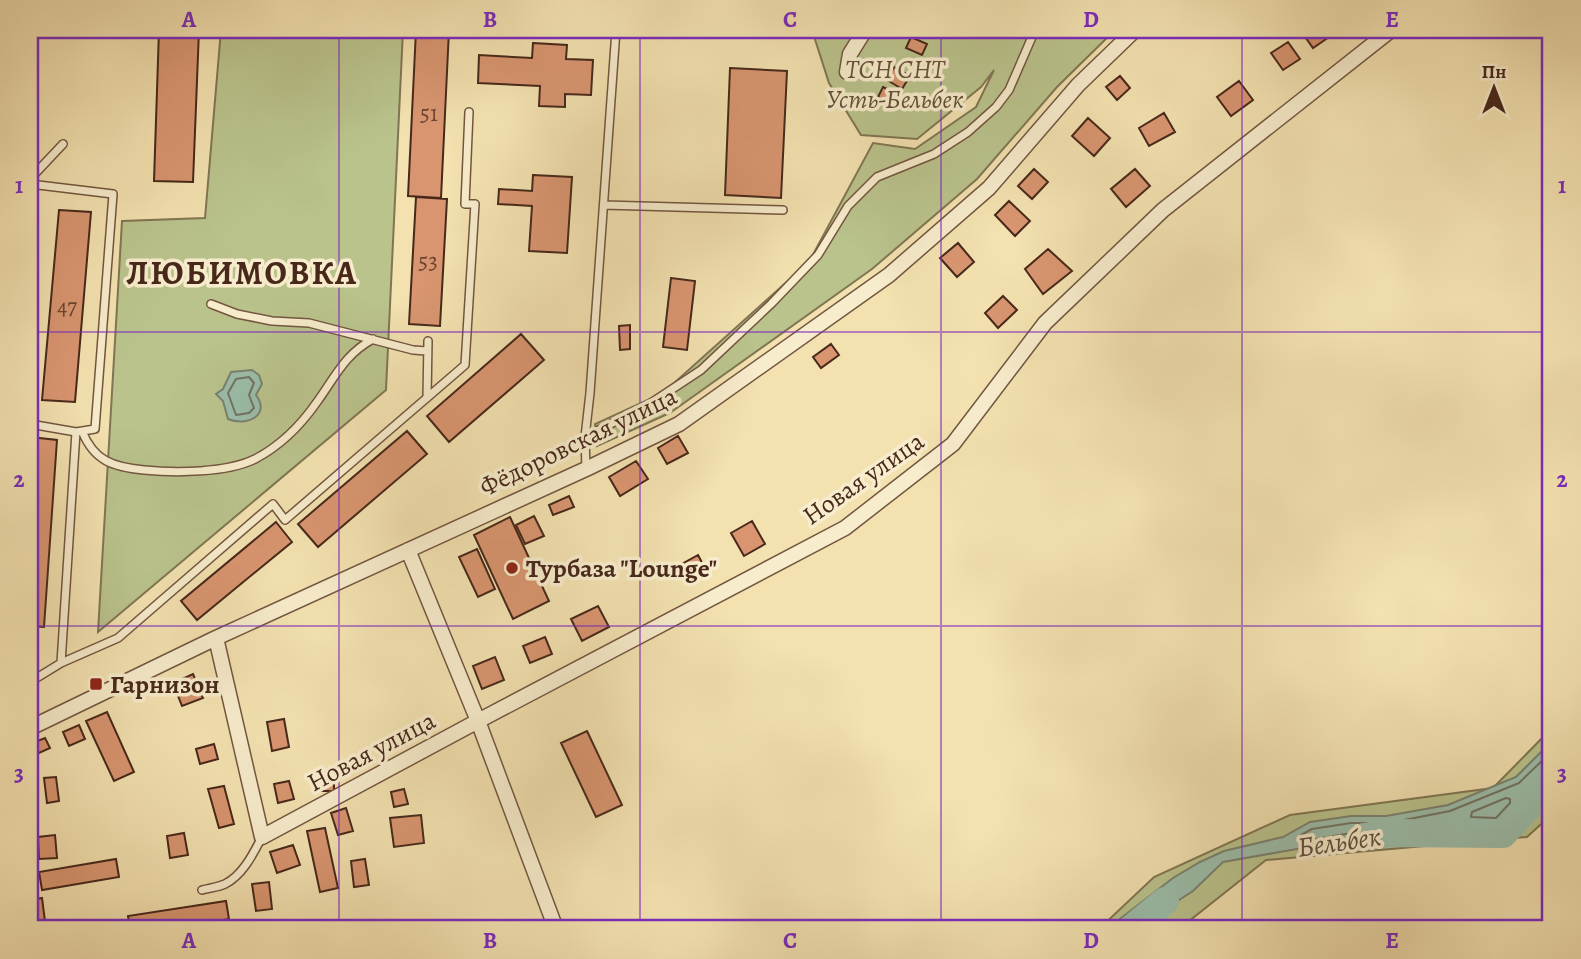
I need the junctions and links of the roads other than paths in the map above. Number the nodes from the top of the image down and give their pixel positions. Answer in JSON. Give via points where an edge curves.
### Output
{"nodes":[{"id":1,"x":616,"y":30,"type":"edge"},
{"id":2,"x":865,"y":30,"type":"edge"},
{"id":3,"x":1035,"y":30,"type":"edge"},
{"id":4,"x":1135,"y":30,"type":"edge"},
{"id":5,"x":1391,"y":30,"type":"edge"},
{"id":6,"x":847,"y":72,"type":"dead end"},
{"id":7,"x":469,"y":112,"type":"dead end"},
{"id":8,"x":63,"y":144,"type":"dead end"},
{"id":9,"x":30,"y":181,"type":"edge"},
{"id":10,"x":604,"y":205,"type":"junction"},
{"id":11,"x":783,"y":210,"type":"dead end"},
{"id":12,"x":211,"y":304,"type":"dead end"},
{"id":13,"x":373,"y":339,"type":"junction"},
{"id":14,"x":428,"y":341,"type":"dead end"},
{"id":15,"x":428,"y":351,"type":"junction"},
{"id":16,"x":427,"y":398,"type":"junction"},
{"id":17,"x":30,"y":424,"type":"edge"},
{"id":18,"x":79,"y":431,"type":"junction"},
{"id":19,"x":585,"y":437,"type":"junction"},
{"id":20,"x":586,"y":469,"type":"junction"},
{"id":21,"x":408,"y":550,"type":"junction"},
{"id":22,"x":216,"y":638,"type":"junction"},
{"id":23,"x":61,"y":663,"type":"junction"},
{"id":24,"x":30,"y":682,"type":"edge"},
{"id":25,"x":478,"y":721,"type":"junction"},
{"id":26,"x":30,"y":728,"type":"edge"},
{"id":27,"x":262,"y":837,"type":"junction"},
{"id":28,"x":202,"y":890,"type":"dead end"},
{"id":29,"x":1551,"y":924,"type":"edge"},
{"id":30,"x":556,"y":929,"type":"edge"},
{"id":31,"x":1543,"y":929,"type":"edge"}],
"edges":[{"from":1,"to":10,"type":"lane"},
{"from":2,"to":6,"type":"street","via":[[850,54]]},
{"from":3,"to":19,"type":"lane","via":[[1009,90],[996,107],[934,154],[877,177],[848,206],[818,255],[701,370],[648,405]]},
{"from":4,"to":20,"type":"street","name":"Фёдоровская улица","via":[[1078,85],[989,188],[889,275],[678,424]]},
{"from":5,"to":25,"type":"street","name":"Новая улица","via":[[1163,210],[1045,323],[953,444],[845,528]]},
{"from":7,"to":16,"type":"lane","via":[[465,204],[475,204],[465,365]]},
{"from":8,"to":9,"type":"lane"},
{"from":9,"to":18,"type":"lane","via":[[113,194],[95,429]]},
{"from":10,"to":11,"type":"lane"},
{"from":10,"to":19,"type":"lane"},
{"from":12,"to":13,"type":"lane","via":[[237,314],[309,323]]},
{"from":13,"to":15,"type":"lane"},
{"from":13,"to":18,"type":"lane","via":[[349,355],[301,424],[254,460],[219,469],[123,468],[89,449]]},
{"from":14,"to":15,"type":"lane"},
{"from":15,"to":16,"type":"lane"},
{"from":16,"to":23,"type":"lane","via":[[285,520],[273,504],[118,638]]},
{"from":17,"to":18,"type":"lane"},
{"from":18,"to":23,"type":"lane"},
{"from":19,"to":20,"type":"lane"},
{"from":20,"to":21,"type":"street","name":"Фёдоровская улица"},
{"from":21,"to":22,"type":"street","name":"Фёдоровская улица"},
{"from":21,"to":25,"type":"street"},
{"from":22,"to":26,"type":"street","name":"Фёдоровская улица"},
{"from":22,"to":27,"type":"street"},
{"from":23,"to":24,"type":"lane"},
{"from":25,"to":27,"type":"street","name":"Новая улица"},
{"from":25,"to":30,"type":"street"},
{"from":27,"to":28,"type":"lane","via":[[238,873],[225,884]]},
{"from":29,"to":31,"type":"lane"}]}
